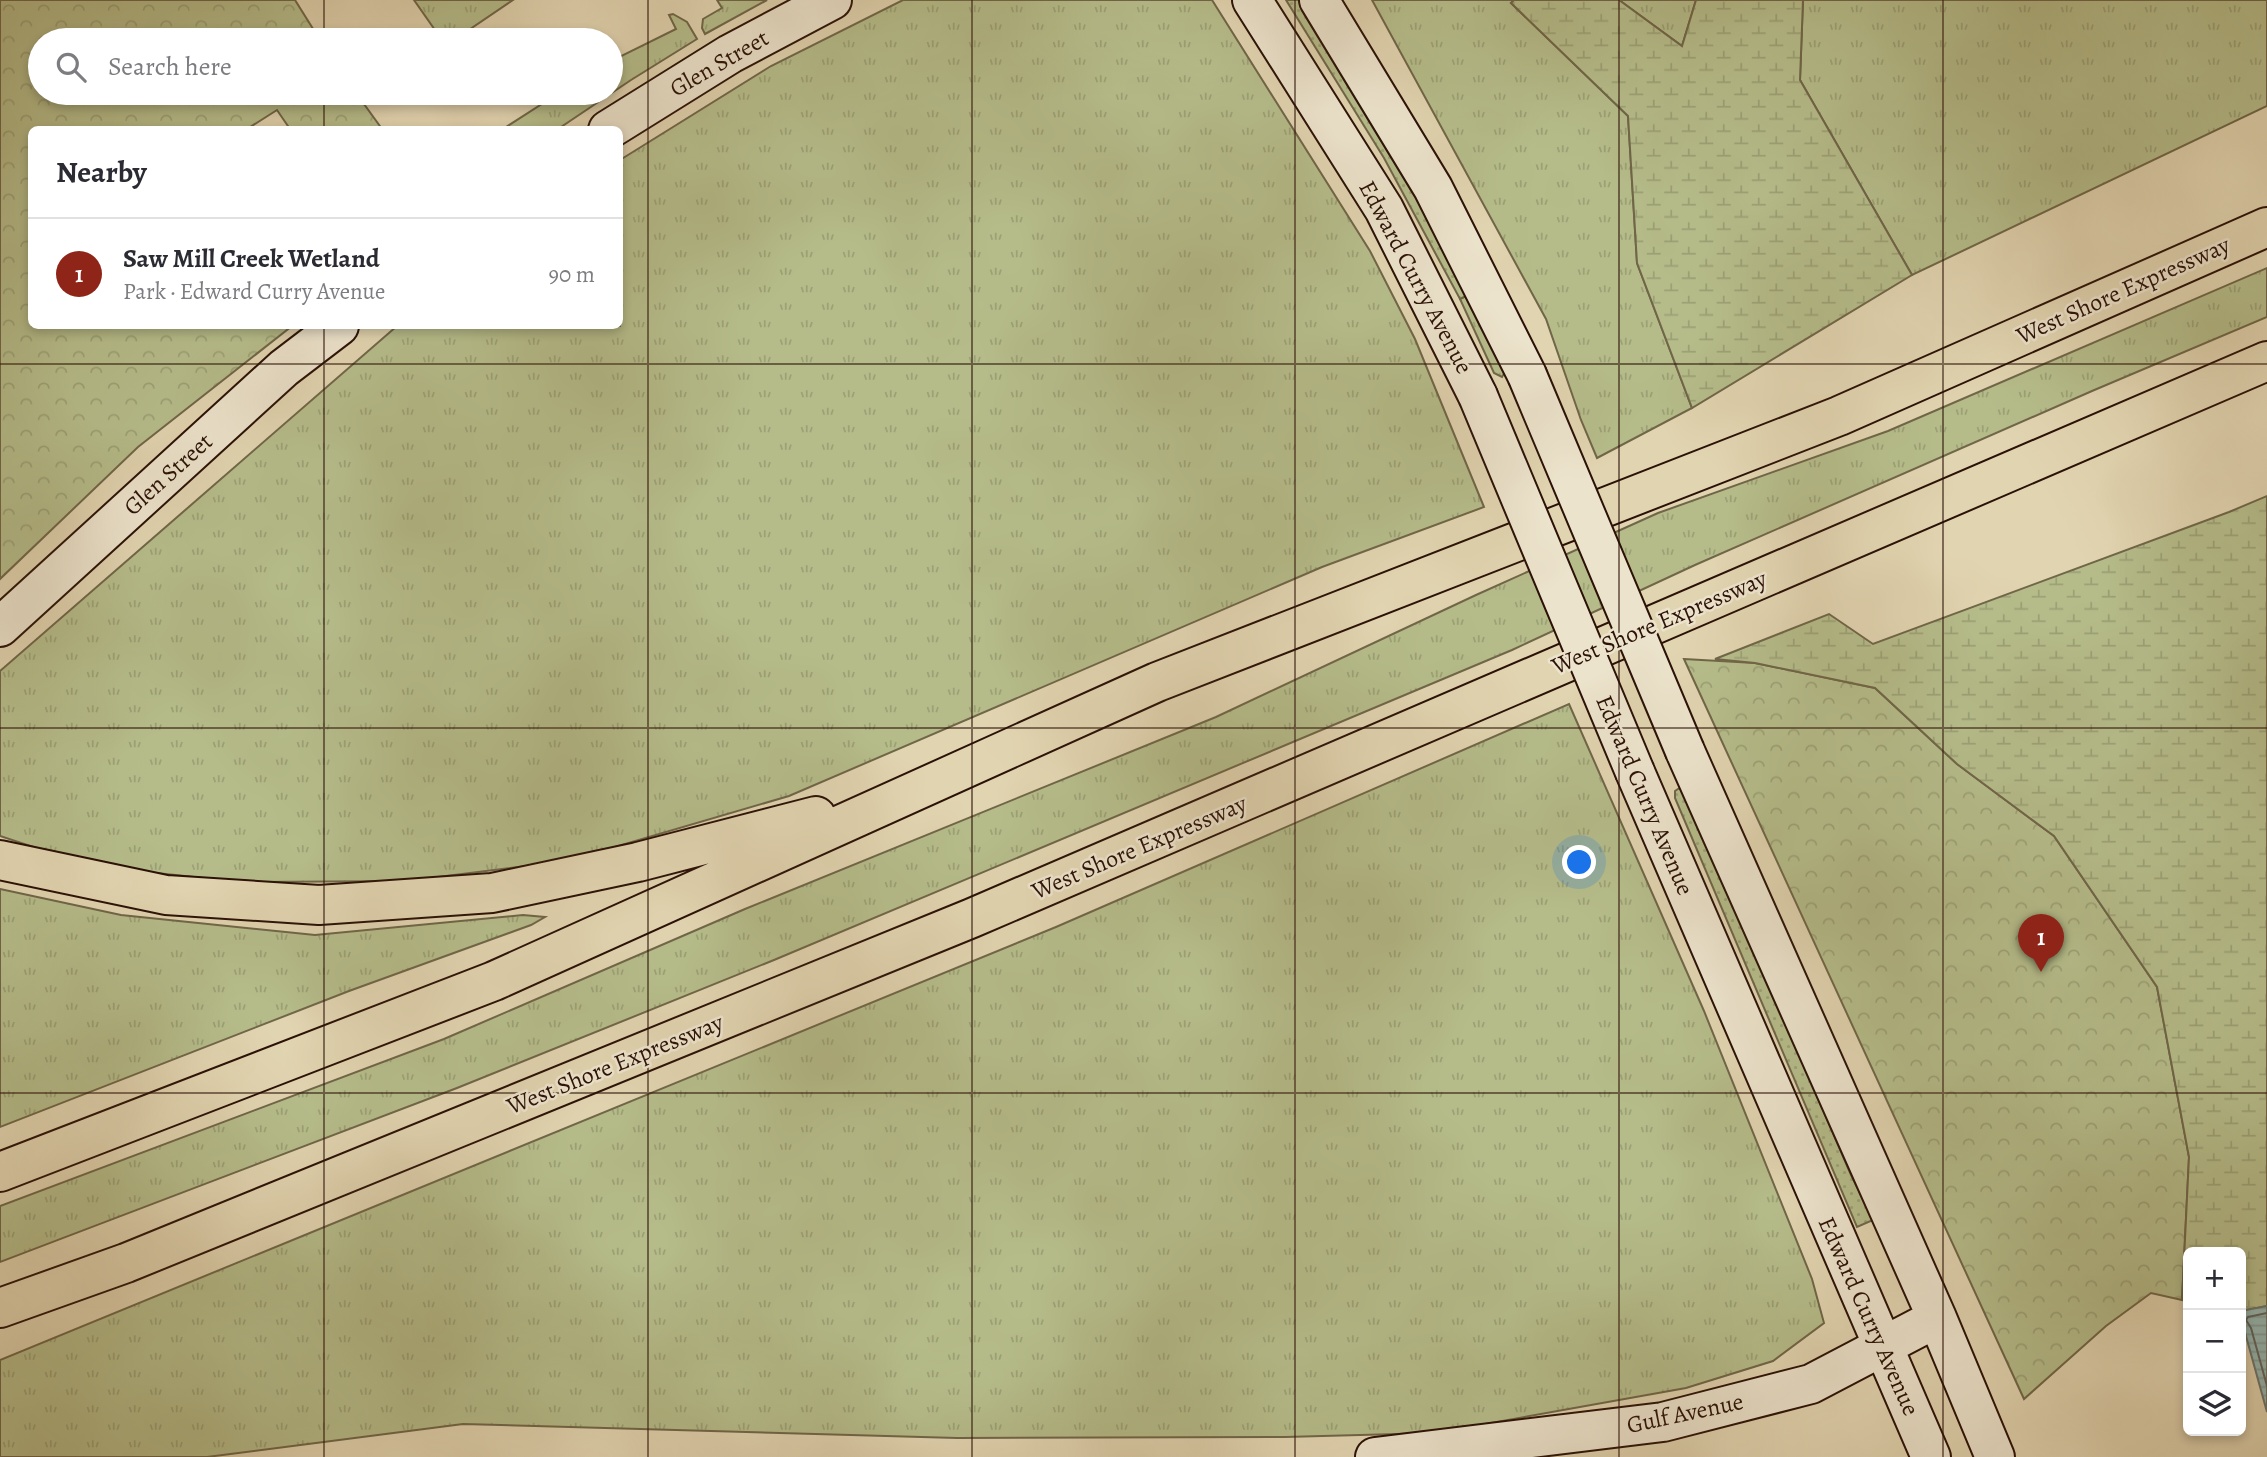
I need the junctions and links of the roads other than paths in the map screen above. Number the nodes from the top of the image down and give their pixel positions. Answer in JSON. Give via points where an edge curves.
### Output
{"nodes":[{"id":1,"x":832,"y":0,"type":"edge"},
{"id":2,"x":1252,"y":0,"type":"edge"},
{"id":3,"x":1319,"y":0,"type":"edge"},
{"id":4,"x":614,"y":126,"type":"edge"},
{"id":5,"x":2267,"y":227,"type":"edge"},
{"id":6,"x":335,"y":329,"type":"edge"},
{"id":7,"x":2267,"y":361,"type":"edge"},
{"id":8,"x":0,"y":627,"type":"edge"},
{"id":9,"x":1157,"y":682,"type":"junction"},
{"id":10,"x":0,"y":860,"type":"edge"},
{"id":11,"x":0,"y":1172,"type":"edge"},
{"id":12,"x":0,"y":1308,"type":"edge"},
{"id":13,"x":1937,"y":1318,"type":"junction"},
{"id":14,"x":1883,"y":1347,"type":"junction"},
{"id":15,"x":1375,"y":1457,"type":"edge"},
{"id":16,"x":1931,"y":1457,"type":"edge"},
{"id":17,"x":1995,"y":1457,"type":"edge"}],
"edges":[{"from":1,"to":4,"type":"street","name":"Glen Street","via":[[730,54]]},
{"from":2,"to":14,"type":"street","name":"Edward Curry Avenue","bridge":true,"via":[[1384,209],[1478,396]]},
{"from":3,"to":13,"type":"street","bridge":true,"via":[[1433,188],[1527,375],[1685,751]]},
{"from":5,"to":9,"type":"highway","name":"West Shore Expressway","via":[[1839,416]]},
{"from":6,"to":8,"type":"street","name":"Glen Street","via":[[284,368]]},
{"from":7,"to":12,"type":"highway","name":"West Shore Expressway","via":[[972,918],[126,1263]]},
{"from":9,"to":10,"type":"highway","via":[[809,819],[638,862],[492,892],[319,905],[208,898],[166,895]]},
{"from":9,"to":11,"type":"highway","name":"West Shore Expressway","via":[[494,981]]},
{"from":13,"to":14,"type":"street","name":"Gulf Avenue"},
{"from":13,"to":17,"type":"street"},
{"from":14,"to":15,"type":"street","name":"Gulf Avenue","via":[[1811,1384],[1663,1422]]},
{"from":14,"to":16,"type":"street","name":"Edward Curry Avenue"}]}
